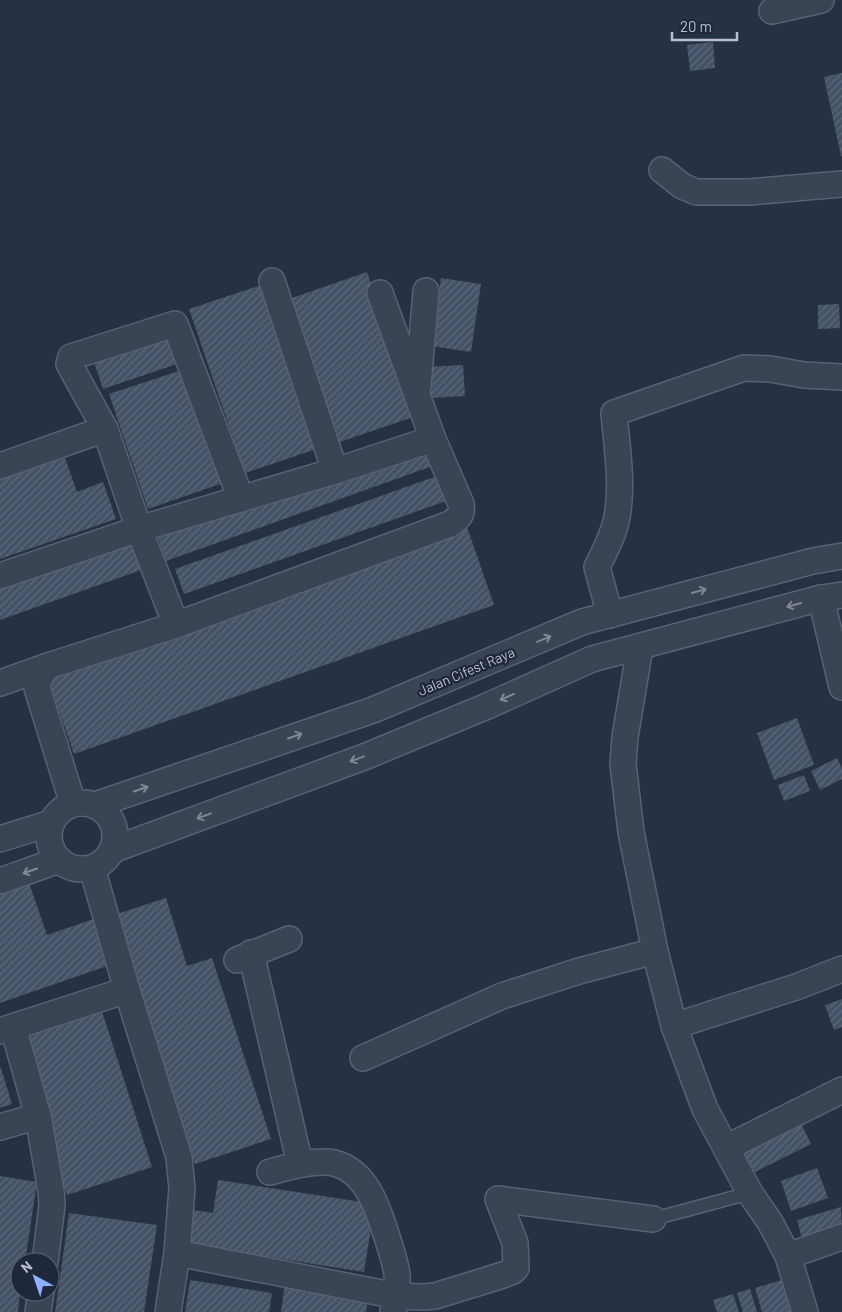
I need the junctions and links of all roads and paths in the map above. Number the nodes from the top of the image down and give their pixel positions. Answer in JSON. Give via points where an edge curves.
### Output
{"nodes":[{"id":1,"x":808,"y":2,"type":"edge"},
{"id":2,"x":772,"y":12,"type":"dead end"},
{"id":3,"x":662,"y":170,"type":"dead end"},
{"id":4,"x":842,"y":184,"type":"edge"},
{"id":5,"x":272,"y":281,"type":"dead end"},
{"id":6,"x":426,"y":291,"type":"dead end"},
{"id":7,"x":380,"y":293,"type":"dead end"},
{"id":8,"x":842,"y":377,"type":"edge"},
{"id":9,"x":418,"y":393,"type":"junction"},
{"id":10,"x":105,"y":429,"type":"junction"},
{"id":11,"x":433,"y":438,"type":"junction"},
{"id":12,"x":0,"y":466,"type":"edge"},
{"id":13,"x":335,"y":470,"type":"junction"},
{"id":14,"x":241,"y":499,"type":"junction"},
{"id":15,"x":139,"y":529,"type":"junction"},
{"id":16,"x":842,"y":556,"type":"edge"},
{"id":17,"x":0,"y":576,"type":"edge"},
{"id":18,"x":831,"y":596,"type":"edge"},
{"id":19,"x":610,"y":615,"type":"junction"},
{"id":20,"x":582,"y":622,"type":"junction"},
{"id":21,"x":176,"y":626,"type":"junction"},
{"id":22,"x":640,"y":647,"type":"junction"},
{"id":23,"x":592,"y":660,"type":"junction"},
{"id":24,"x":48,"y":666,"type":"junction"},
{"id":25,"x":0,"y":683,"type":"edge"},
{"id":26,"x":842,"y":687,"type":"edge"},
{"id":27,"x":84,"y":804,"type":"junction"},
{"id":28,"x":51,"y":823,"type":"junction"},
{"id":29,"x":0,"y":839,"type":"edge"},
{"id":30,"x":112,"y":850,"type":"junction"},
{"id":31,"x":59,"y":860,"type":"junction"},
{"id":32,"x":92,"y":868,"type":"junction"},
{"id":33,"x":0,"y":881,"type":"edge"},
{"id":34,"x":289,"y":938,"type":"dead end"},
{"id":35,"x":654,"y":951,"type":"junction"},
{"id":36,"x":842,"y":970,"type":"edge"},
{"id":37,"x":127,"y":990,"type":"junction"},
{"id":38,"x":674,"y":1026,"type":"junction"},
{"id":39,"x":6,"y":1029,"type":"edge"},
{"id":40,"x":362,"y":1058,"type":"dead end"},
{"id":41,"x":842,"y":1090,"type":"edge"},
{"id":42,"x":38,"y":1116,"type":"junction"},
{"id":43,"x":0,"y":1127,"type":"edge"},
{"id":44,"x":726,"y":1148,"type":"junction"},
{"id":45,"x":300,"y":1164,"type":"junction"},
{"id":46,"x":270,"y":1172,"type":"dead end"},
{"id":47,"x":750,"y":1192,"type":"junction"},
{"id":48,"x":653,"y":1219,"type":"joint"},
{"id":49,"x":842,"y":1236,"type":"edge"},
{"id":50,"x":46,"y":1252,"type":"edge"},
{"id":51,"x":177,"y":1253,"type":"junction"},
{"id":52,"x":788,"y":1256,"type":"junction"},
{"id":53,"x":395,"y":1304,"type":"edge"},
{"id":54,"x":168,"y":1312,"type":"edge"},
{"id":55,"x":805,"y":1312,"type":"edge"}],
"edges":[{"from":1,"to":2,"type":"street"},
{"from":3,"to":4,"type":"street","via":[[682,186],[696,192],[749,192]]},
{"from":5,"to":13,"type":"street"},
{"from":6,"to":9,"type":"street"},
{"from":7,"to":9,"type":"street"},
{"from":8,"to":19,"type":"street","via":[[744,368],[614,414],[620,480],[617,518],[597,567]]},
{"from":9,"to":11,"type":"street"},
{"from":10,"to":12,"type":"street"},
{"from":10,"to":14,"type":"street","via":[[69,360],[175,324]]},
{"from":10,"to":15,"type":"street"},
{"from":11,"to":13,"type":"street"},
{"from":11,"to":21,"type":"street","via":[[461,504],[462,510],[456,520]]},
{"from":13,"to":14,"type":"street"},
{"from":14,"to":15,"type":"street"},
{"from":15,"to":17,"type":"street"},
{"from":15,"to":21,"type":"street"},
{"from":19,"to":16,"type":"street","name":"Jalan Cifest Raya","one_way":true},
{"from":18,"to":22,"type":"street","one_way":true},
{"from":18,"to":26,"type":"street"},
{"from":19,"to":20,"type":"street","name":"Jalan Cifest Raya"},
{"from":20,"to":23,"type":"street"},
{"from":27,"to":20,"type":"street","name":"Jalan Cifest Raya","one_way":true,"via":[[373,710]]},
{"from":21,"to":24,"type":"street"},
{"from":22,"to":23,"type":"street"},
{"from":22,"to":35,"type":"street","via":[[623,764],[631,832]]},
{"from":23,"to":30,"type":"street","one_way":true,"via":[[364,757]]},
{"from":24,"to":25,"type":"street"},
{"from":24,"to":27,"type":"street","via":[[37,688]]},
{"from":27,"to":28,"type":"street","via":[[59,811]]},
{"from":27,"to":30,"type":"street","via":[[109,816],[115,832]]},
{"from":28,"to":29,"type":"street"},
{"from":28,"to":31,"type":"street","via":[[49,843]]},
{"from":30,"to":32,"type":"street","via":[[104,861]]},
{"from":31,"to":32,"type":"street","via":[[75,868]]},
{"from":31,"to":33,"type":"street","one_way":true},
{"from":32,"to":37,"type":"street"},
{"from":34,"to":45,"type":"street","via":[[243,957]]},
{"from":35,"to":38,"type":"street"},
{"from":35,"to":40,"type":"street","via":[[502,996]]},
{"from":36,"to":38,"type":"street"},
{"from":37,"to":39,"type":"street"},
{"from":37,"to":51,"type":"street","via":[[179,1157],[182,1188]]},
{"from":38,"to":44,"type":"street","via":[[705,1109]]},
{"from":39,"to":42,"type":"street"},
{"from":41,"to":44,"type":"street"},
{"from":42,"to":43,"type":"street"},
{"from":42,"to":50,"type":"street","via":[[52,1205]]},
{"from":44,"to":47,"type":"street"},
{"from":45,"to":46,"type":"street"},
{"from":45,"to":53,"type":"street","via":[[333,1162],[348,1168],[368,1190],[375,1201],[397,1274]]},
{"from":47,"to":48,"type":"lane"},
{"from":47,"to":52,"type":"street"},
{"from":48,"to":53,"type":"street","via":[[498,1199],[515,1243],[517,1257],[514,1269],[435,1296]]},
{"from":49,"to":52,"type":"street"},
{"from":51,"to":53,"type":"street"},
{"from":51,"to":54,"type":"street"},
{"from":52,"to":55,"type":"street"}]}
